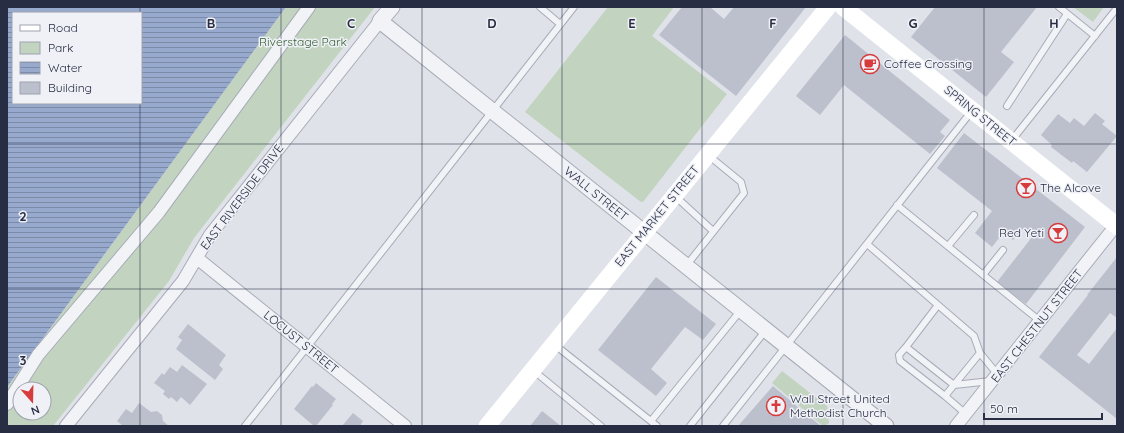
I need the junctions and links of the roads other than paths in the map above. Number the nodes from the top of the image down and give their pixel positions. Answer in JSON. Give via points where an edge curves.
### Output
{"nodes":[{"id":1,"x":309,"y":7,"type":"edge"},
{"id":2,"x":392,"y":7,"type":"edge"},
{"id":3,"x":540,"y":7,"type":"edge"},
{"id":4,"x":574,"y":7,"type":"edge"},
{"id":5,"x":828,"y":7,"type":"edge"},
{"id":6,"x":843,"y":7,"type":"edge"},
{"id":7,"x":1059,"y":7,"type":"edge"},
{"id":8,"x":1117,"y":8,"type":"edge"},
{"id":9,"x":1067,"y":14,"type":"junction"},
{"id":10,"x":380,"y":22,"type":"junction"},
{"id":11,"x":560,"y":24,"type":"junction"},
{"id":12,"x":1095,"y":36,"type":"junction"},
{"id":13,"x":1007,"y":106,"type":"dead end"},
{"id":14,"x":491,"y":110,"type":"junction"},
{"id":15,"x":972,"y":110,"type":"junction"},
{"id":16,"x":1011,"y":142,"type":"junction"},
{"id":17,"x":707,"y":154,"type":"junction"},
{"id":18,"x":674,"y":195,"type":"junction"},
{"id":19,"x":897,"y":205,"type":"junction"},
{"id":20,"x":974,"y":215,"type":"dead end"},
{"id":21,"x":1117,"y":225,"type":"edge"},
{"id":22,"x":713,"y":231,"type":"junction"},
{"id":23,"x":644,"y":232,"type":"junction"},
{"id":24,"x":867,"y":244,"type":"junction"},
{"id":25,"x":948,"y":246,"type":"junction"},
{"id":26,"x":1004,"y":250,"type":"dead end"},
{"id":27,"x":197,"y":258,"type":"junction"},
{"id":28,"x":686,"y":266,"type":"junction"},
{"id":29,"x":983,"y":275,"type":"junction"},
{"id":30,"x":938,"y":305,"type":"junction"},
{"id":31,"x":741,"y":310,"type":"junction"},
{"id":32,"x":1040,"y":321,"type":"junction"},
{"id":33,"x":766,"y":330,"type":"junction"},
{"id":34,"x":553,"y":344,"type":"junction"},
{"id":35,"x":786,"y":346,"type":"junction"},
{"id":36,"x":308,"y":347,"type":"junction"},
{"id":37,"x":906,"y":347,"type":"junction"},
{"id":38,"x":980,"y":353,"type":"junction"},
{"id":39,"x":532,"y":370,"type":"junction"},
{"id":40,"x":995,"y":378,"type":"junction"},
{"id":41,"x":954,"y":385,"type":"junction"},
{"id":42,"x":945,"y":396,"type":"junction"},
{"id":43,"x":7,"y":404,"type":"edge"},
{"id":44,"x":966,"y":414,"type":"junction"},
{"id":45,"x":651,"y":421,"type":"junction"},
{"id":46,"x":66,"y":426,"type":"edge"},
{"id":47,"x":246,"y":426,"type":"edge"},
{"id":48,"x":405,"y":426,"type":"edge"},
{"id":49,"x":487,"y":426,"type":"edge"},
{"id":50,"x":601,"y":426,"type":"edge"},
{"id":51,"x":657,"y":426,"type":"edge"},
{"id":52,"x":690,"y":426,"type":"edge"},
{"id":53,"x":723,"y":426,"type":"edge"},
{"id":54,"x":886,"y":426,"type":"edge"},
{"id":55,"x":956,"y":426,"type":"edge"}],
"edges":[{"from":1,"to":43,"type":"street","via":[[159,212],[38,355]]},
{"from":2,"to":10,"type":"street","name":"EAST RIVERSIDE DRIVE"},
{"from":3,"to":11,"type":"lane"},
{"from":4,"to":11,"type":"lane"},
{"from":5,"to":17,"type":"main road","name":"EAST MARKET STREET"},
{"from":6,"to":15,"type":"main road","name":"SPRING STREET"},
{"from":7,"to":9,"type":"lane"},
{"from":8,"to":12,"type":"lane"},
{"from":9,"to":12,"type":"lane"},
{"from":9,"to":13,"type":"lane"},
{"from":10,"to":14,"type":"street","name":"WALL STREET"},
{"from":10,"to":27,"type":"street","name":"EAST RIVERSIDE DRIVE","via":[[210,235]]},
{"from":11,"to":14,"type":"lane"},
{"from":12,"to":16,"type":"lane"},
{"from":14,"to":23,"type":"street","name":"WALL STREET"},
{"from":14,"to":36,"type":"lane"},
{"from":15,"to":16,"type":"main road","name":"SPRING STREET"},
{"from":15,"to":19,"type":"lane"},
{"from":16,"to":21,"type":"main road","name":"SPRING STREET"},
{"from":17,"to":18,"type":"main road","name":"EAST MARKET STREET"},
{"from":17,"to":22,"type":"lane","via":[[741,182],[744,193]]},
{"from":18,"to":22,"type":"lane"},
{"from":18,"to":23,"type":"main road","name":"EAST MARKET STREET"},
{"from":19,"to":24,"type":"lane"},
{"from":19,"to":25,"type":"lane"},
{"from":20,"to":25,"type":"lane"},
{"from":21,"to":32,"type":"street","name":"EAST CHESTNUT STREET"},
{"from":22,"to":28,"type":"lane"},
{"from":23,"to":28,"type":"street","name":"WALL STREET"},
{"from":23,"to":34,"type":"main road","name":"EAST MARKET STREET"},
{"from":24,"to":30,"type":"lane"},
{"from":24,"to":35,"type":"lane"},
{"from":25,"to":29,"type":"lane"},
{"from":26,"to":29,"type":"lane"},
{"from":27,"to":36,"type":"street","name":"LOCUST STREET"},
{"from":27,"to":46,"type":"street","name":"EAST RIVERSIDE DRIVE","via":[[183,281]]},
{"from":28,"to":31,"type":"street","name":"WALL STREET"},
{"from":29,"to":32,"type":"lane"},
{"from":30,"to":37,"type":"lane"},
{"from":30,"to":38,"type":"lane","via":[[974,336]]},
{"from":31,"to":33,"type":"street","name":"WALL STREET"},
{"from":31,"to":45,"type":"lane"},
{"from":32,"to":40,"type":"street","name":"EAST CHESTNUT STREET"},
{"from":33,"to":35,"type":"street","name":"WALL STREET"},
{"from":33,"to":52,"type":"lane"},
{"from":34,"to":39,"type":"main road","name":"EAST MARKET STREET"},
{"from":34,"to":45,"type":"lane"},
{"from":35,"to":53,"type":"lane"},
{"from":35,"to":54,"type":"street","name":"WALL STREET"},
{"from":36,"to":47,"type":"lane"},
{"from":36,"to":48,"type":"street","name":"LOCUST STREET"},
{"from":37,"to":41,"type":"lane"},
{"from":37,"to":42,"type":"lane","via":[[898,355],[900,361]]},
{"from":38,"to":40,"type":"lane"},
{"from":38,"to":41,"type":"lane"},
{"from":39,"to":49,"type":"main road","name":"EAST MARKET STREET"},
{"from":39,"to":50,"type":"lane"},
{"from":40,"to":41,"type":"lane"},
{"from":40,"to":44,"type":"street","name":"EAST CHESTNUT STREET"},
{"from":41,"to":42,"type":"lane"},
{"from":42,"to":44,"type":"lane"},
{"from":44,"to":55,"type":"street","name":"EAST CHESTNUT STREET"},
{"from":45,"to":51,"type":"lane"}]}
